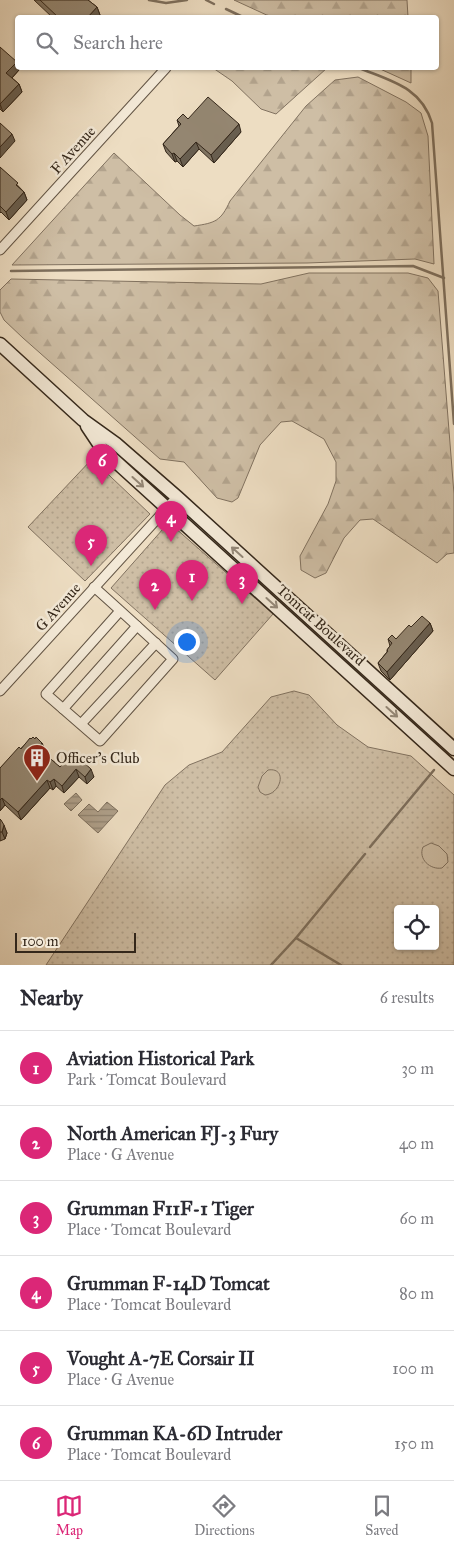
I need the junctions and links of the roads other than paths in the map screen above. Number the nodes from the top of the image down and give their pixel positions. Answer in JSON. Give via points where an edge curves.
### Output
{"nodes":[{"id":1,"x":164,"y":70,"type":"edge"},
{"id":2,"x":0,"y":250,"type":"edge"},
{"id":3,"x":0,"y":344,"type":"edge"},
{"id":4,"x":83,"y":420,"type":"junction"},
{"id":5,"x":177,"y":497,"type":"junction"},
{"id":6,"x":167,"y":508,"type":"junction"},
{"id":7,"x":94,"y":587,"type":"junction"},
{"id":8,"x":120,"y":611,"type":"junction"},
{"id":9,"x":137,"y":626,"type":"junction"},
{"id":10,"x":156,"y":643,"type":"junction"},
{"id":11,"x":4,"y":680,"type":"edge"},
{"id":12,"x":0,"y":691,"type":"edge"},
{"id":13,"x":63,"y":709,"type":"junction"},
{"id":14,"x":81,"y":724,"type":"junction"},
{"id":15,"x":454,"y":749,"type":"edge"},
{"id":16,"x":454,"y":768,"type":"edge"}],
"edges":[{"from":1,"to":2,"type":"street","name":"F Avenue"},
{"from":3,"to":4,"type":"main road","name":"Tomcat Boulevard"},
{"from":4,"to":5,"type":"main road","name":"Tomcat Boulevard"},
{"from":4,"to":6,"type":"main road","name":"Tomcat Boulevard","one_way":true,"via":[[102,450]]},
{"from":5,"to":6,"type":"street","name":"G Avenue"},
{"from":15,"to":5,"type":"main road","name":"Tomcat Boulevard","one_way":true},
{"from":6,"to":7,"type":"street","name":"G Avenue"},
{"from":6,"to":16,"type":"main road","name":"Tomcat Boulevard","one_way":true},
{"from":7,"to":8,"type":"street"},
{"from":7,"to":11,"type":"street","name":"G Avenue"},
{"from":8,"to":9,"type":"street"},
{"from":8,"to":13,"type":"street","via":[[46,694]]},
{"from":9,"to":10,"type":"street"},
{"from":9,"to":13,"type":"street"},
{"from":10,"to":14,"type":"street"},
{"from":10,"to":14,"type":"street","via":[[173,659],[100,741]]},
{"from":11,"to":12,"type":"street","name":"G Avenue"},
{"from":13,"to":14,"type":"street"}]}
